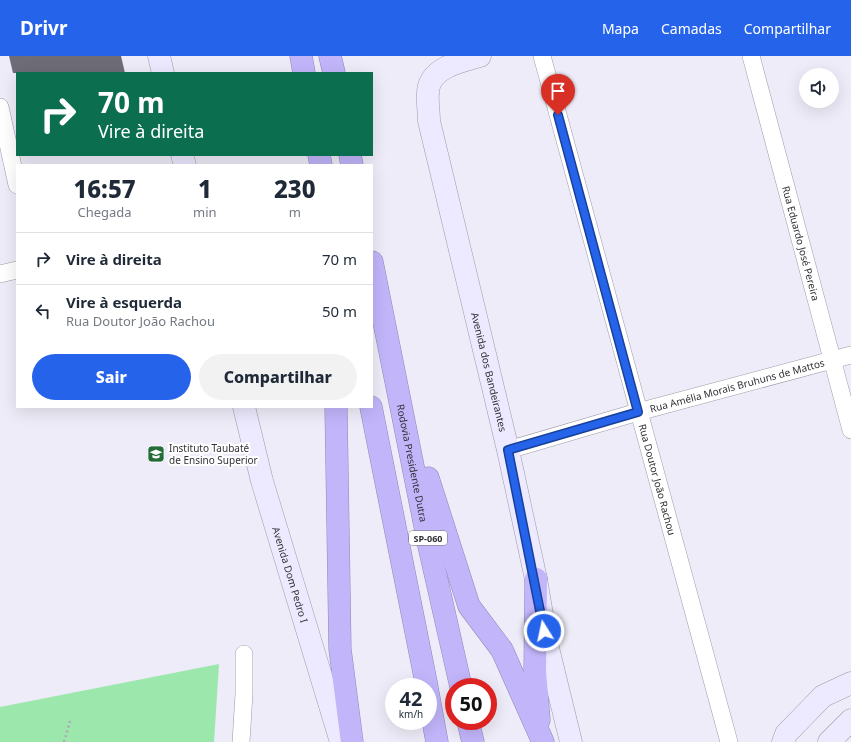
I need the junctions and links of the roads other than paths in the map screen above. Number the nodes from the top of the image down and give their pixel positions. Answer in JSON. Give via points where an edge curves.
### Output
{"nodes":[{"id":1,"x":159,"y":56,"type":"edge"},
{"id":2,"x":301,"y":56,"type":"edge"},
{"id":3,"x":330,"y":56,"type":"edge"},
{"id":4,"x":480,"y":56,"type":"edge"},
{"id":5,"x":542,"y":56,"type":"edge"},
{"id":6,"x":751,"y":56,"type":"edge"},
{"id":7,"x":163,"y":72,"type":"edge"},
{"id":8,"x":304,"y":72,"type":"edge"},
{"id":9,"x":334,"y":72,"type":"edge"},
{"id":10,"x":0,"y":107,"type":"edge"},
{"id":11,"x":16,"y":180,"type":"edge"},
{"id":12,"x":373,"y":267,"type":"edge"},
{"id":13,"x":16,"y":270,"type":"edge"},
{"id":14,"x":0,"y":274,"type":"edge"},
{"id":15,"x":851,"y":356,"type":"edge"},
{"id":16,"x":832,"y":360,"type":"junction"},
{"id":17,"x":397,"y":387,"type":"junction"},
{"id":18,"x":244,"y":408,"type":"edge"},
{"id":19,"x":336,"y":408,"type":"edge"},
{"id":20,"x":371,"y":408,"type":"edge"},
{"id":21,"x":638,"y":412,"type":"junction"},
{"id":22,"x":851,"y":430,"type":"edge"},
{"id":23,"x":508,"y":450,"type":"junction"},
{"id":24,"x":536,"y":580,"type":"junction"},
{"id":25,"x":244,"y":654,"type":"dead end"},
{"id":26,"x":425,"y":678,"type":"edge"},
{"id":27,"x":459,"y":678,"type":"edge"},
{"id":28,"x":851,"y":683,"type":"edge"},
{"id":29,"x":851,"y":720,"type":"edge"},
{"id":30,"x":435,"y":730,"type":"edge"},
{"id":31,"x":470,"y":730,"type":"edge"},
{"id":32,"x":541,"y":738,"type":"edge"},
{"id":33,"x":241,"y":742,"type":"edge"},
{"id":34,"x":341,"y":742,"type":"edge"},
{"id":35,"x":352,"y":742,"type":"edge"},
{"id":36,"x":437,"y":742,"type":"edge"},
{"id":37,"x":473,"y":742,"type":"edge"},
{"id":38,"x":571,"y":742,"type":"edge"},
{"id":39,"x":729,"y":742,"type":"edge"},
{"id":40,"x":783,"y":742,"type":"edge"},
{"id":41,"x":830,"y":742,"type":"edge"}],
"edges":[{"from":1,"to":7,"type":"main road"},
{"from":2,"to":8,"type":"highway"},
{"from":3,"to":9,"type":"highway"},
{"from":4,"to":23,"type":"main road","name":"Avenida dos Bandeirantes","via":[[458,62],[440,71],[429,86],[429,121]]},
{"from":5,"to":21,"type":"street","name":"Rua Doutor João Rachou"},
{"from":6,"to":16,"type":"street","name":"Rua Eduardo José Pereira"},
{"from":10,"to":11,"type":"street"},
{"from":12,"to":17,"type":"highway","name":"Rodovia Presidente Dutra","number":"SP-060"},
{"from":13,"to":14,"type":"street"},
{"from":15,"to":16,"type":"street","name":"Rua Amélia Morais Bruhuns de Mattos"},
{"from":16,"to":21,"type":"street","name":"Rua Amélia Morais Bruhuns de Mattos"},
{"from":16,"to":22,"type":"street","name":"Rua Eduardo José Pereira"},
{"from":17,"to":27,"type":"highway","name":"Rodovia Presidente Dutra","number":"SP-060"},
{"from":17,"to":32,"type":"highway","via":[[469,606],[502,650]]},
{"from":18,"to":34,"type":"main road","name":"Avenida Dom Pedro I","via":[[262,481]]},
{"from":19,"to":35,"type":"highway","via":[[340,649]]},
{"from":20,"to":26,"type":"highway","number":"SP-060"},
{"from":21,"to":23,"type":"street","name":"Rua Amélia Morais Bruhuns de Mattos"},
{"from":21,"to":39,"type":"street","name":"Rua Doutor João Rachou"},
{"from":23,"to":24,"type":"main road","name":"Avenida dos Bandeirantes"},
{"from":24,"to":32,"type":"highway","via":[[536,672]]},
{"from":24,"to":38,"type":"main road","name":"Avenida dos Bandeirantes","via":[[546,644]]},
{"from":25,"to":33,"type":"street"},
{"from":28,"to":40,"type":"main road","via":[[823,696],[786,734]]},
{"from":29,"to":41,"type":"main road"},
{"from":30,"to":36,"type":"highway"},
{"from":31,"to":37,"type":"highway"}]}
